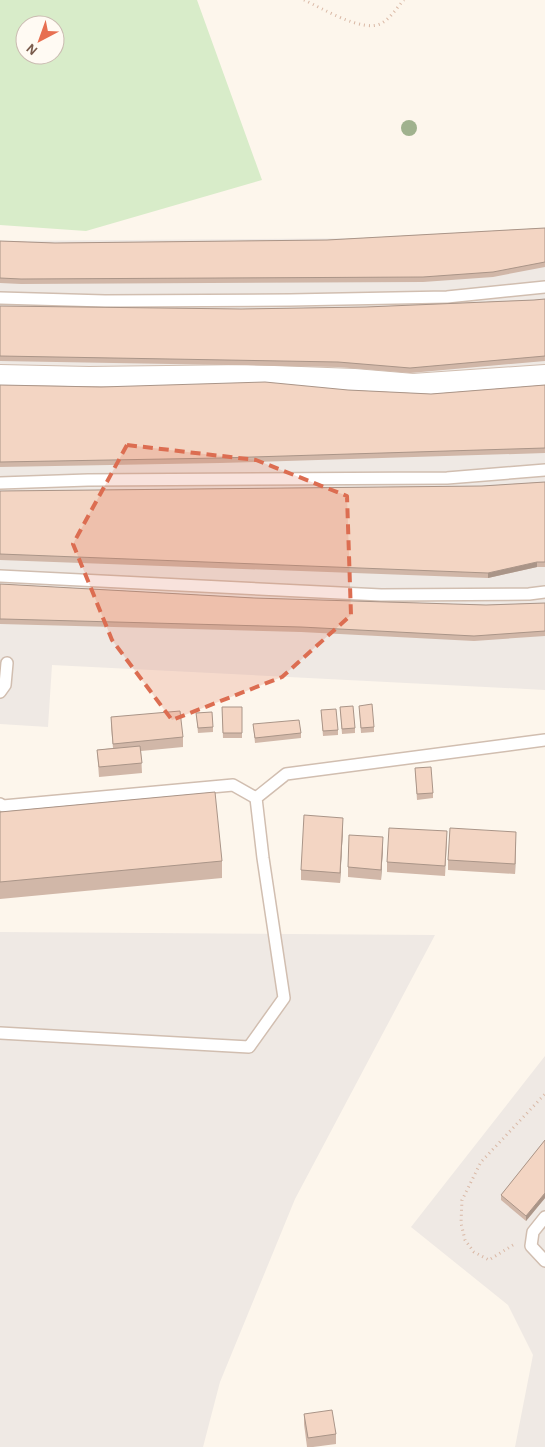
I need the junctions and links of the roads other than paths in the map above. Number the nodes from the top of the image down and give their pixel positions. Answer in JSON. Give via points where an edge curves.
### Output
{"nodes":[{"id":1,"x":545,"y":286,"type":"edge"},
{"id":2,"x":0,"y":298,"type":"edge"},
{"id":3,"x":0,"y":377,"type":"edge"},
{"id":4,"x":545,"y":377,"type":"edge"},
{"id":5,"x":545,"y":470,"type":"edge"},
{"id":6,"x":0,"y":483,"type":"edge"},
{"id":7,"x":0,"y":576,"type":"edge"},
{"id":8,"x":545,"y":592,"type":"edge"},
{"id":9,"x":8,"y":664,"type":"dead end"},
{"id":10,"x":0,"y":692,"type":"edge"},
{"id":11,"x":545,"y":740,"type":"edge"},
{"id":12,"x":256,"y":798,"type":"junction"},
{"id":13,"x":0,"y":804,"type":"edge"},
{"id":14,"x":0,"y":1033,"type":"edge"},
{"id":15,"x":545,"y":1217,"type":"edge"},
{"id":16,"x":545,"y":1261,"type":"edge"}],
"edges":[{"from":1,"to":2,"type":"lane","via":[[447,297],[105,301]]},
{"from":3,"to":4,"type":"street","via":[[247,377],[413,386]]},
{"from":5,"to":6,"type":"lane","via":[[448,478]]},
{"from":7,"to":8,"type":"lane","via":[[381,595]]},
{"from":9,"to":10,"type":"lane","via":[[5,685]]},
{"from":11,"to":12,"type":"lane","via":[[286,774]]},
{"from":12,"to":13,"type":"lane","via":[[233,785]]},
{"from":12,"to":14,"type":"lane","via":[[284,998],[250,1047]]},
{"from":15,"to":16,"type":"lane","via":[[533,1232],[531,1246]]}]}
